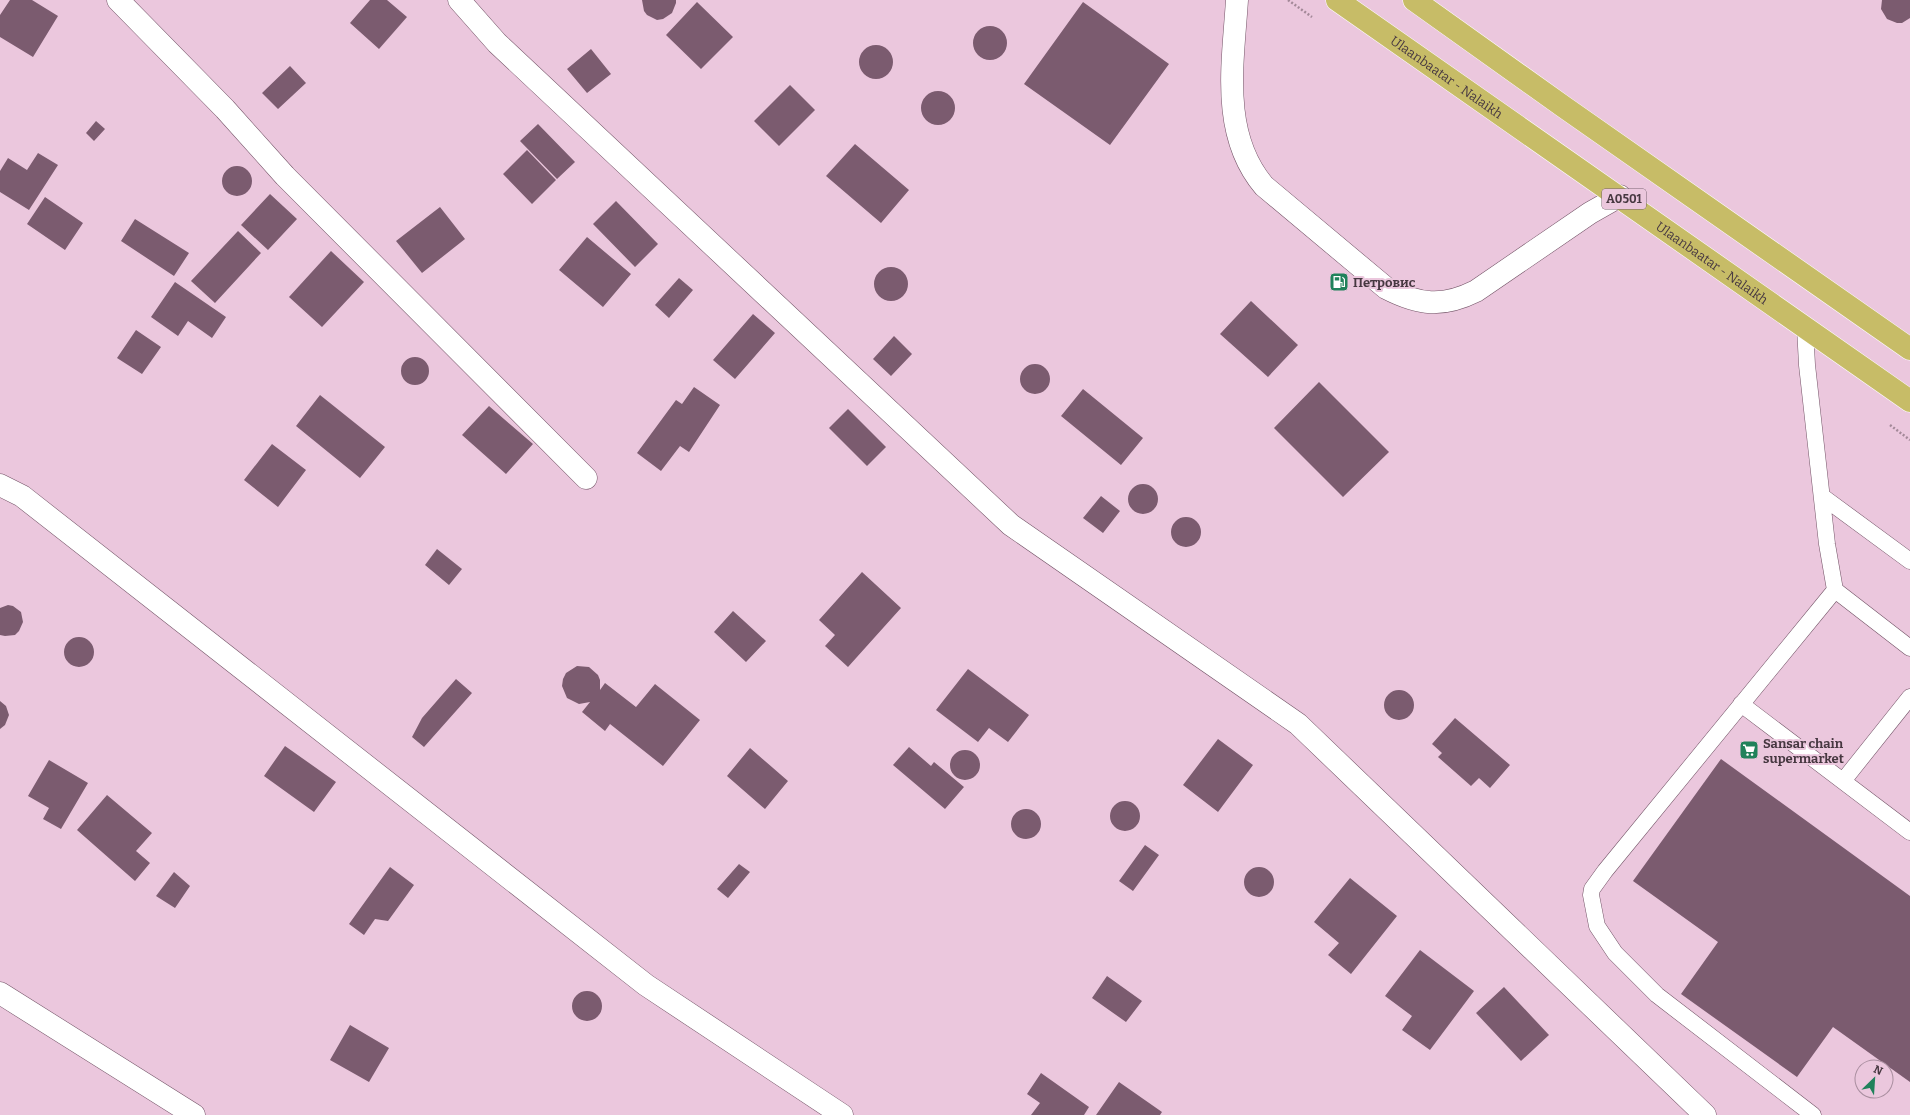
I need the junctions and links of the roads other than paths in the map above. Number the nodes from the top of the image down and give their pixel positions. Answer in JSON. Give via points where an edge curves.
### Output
{"nodes":[{"id":1,"x":118,"y":0,"type":"edge"},
{"id":2,"x":459,"y":0,"type":"edge"},
{"id":3,"x":1237,"y":0,"type":"edge"},
{"id":4,"x":1337,"y":0,"type":"edge"},
{"id":5,"x":1414,"y":0,"type":"edge"},
{"id":6,"x":1620,"y":196,"type":"junction"},
{"id":7,"x":1805,"y":327,"type":"junction"},
{"id":8,"x":1910,"y":349,"type":"edge"},
{"id":9,"x":1910,"y":401,"type":"edge"},
{"id":10,"x":586,"y":478,"type":"dead end"},
{"id":11,"x":0,"y":485,"type":"edge"},
{"id":12,"x":1823,"y":497,"type":"junction"},
{"id":13,"x":1910,"y":561,"type":"edge"},
{"id":14,"x":1835,"y":590,"type":"junction"},
{"id":15,"x":1910,"y":648,"type":"edge"},
{"id":16,"x":1910,"y":697,"type":"edge"},
{"id":17,"x":1741,"y":704,"type":"junction"},
{"id":18,"x":1843,"y":781,"type":"junction"},
{"id":19,"x":1910,"y":832,"type":"edge"},
{"id":20,"x":0,"y":993,"type":"edge"},
{"id":21,"x":194,"y":1115,"type":"edge"},
{"id":22,"x":842,"y":1115,"type":"edge"},
{"id":23,"x":1704,"y":1115,"type":"edge"},
{"id":24,"x":1813,"y":1115,"type":"edge"}],
"edges":[{"from":1,"to":10,"type":"street","via":[[225,109],[285,176]]},
{"from":2,"to":23,"type":"street","via":[[498,43],[1011,525],[1298,724]]},
{"from":3,"to":6,"type":"street","via":[[1232,102],[1237,134],[1247,161],[1264,186],[1386,288],[1410,298],[1440,303],[1452,302],[1476,291],[1590,213]]},
{"from":4,"to":6,"type":"highway","name":"Ulaanbaatar - Nalaikh","number":"A0501"},
{"from":5,"to":8,"type":"highway"},
{"from":6,"to":7,"type":"highway","name":"Ulaanbaatar - Nalaikh","number":"A0501"},
{"from":7,"to":9,"type":"highway","name":"Ulaanbaatar - Nalaikh","number":"A0501"},
{"from":7,"to":12,"type":"lane","via":[[1807,365]]},
{"from":11,"to":22,"type":"street","via":[[22,496],[646,985]]},
{"from":12,"to":13,"type":"lane"},
{"from":12,"to":14,"type":"lane","via":[[1827,544]]},
{"from":14,"to":15,"type":"lane"},
{"from":14,"to":17,"type":"lane"},
{"from":16,"to":18,"type":"lane"},
{"from":17,"to":18,"type":"lane"},
{"from":17,"to":24,"type":"lane","via":[[1592,889],[1592,908],[1597,926],[1615,953],[1657,995]]},
{"from":18,"to":19,"type":"lane"},
{"from":20,"to":21,"type":"street"}]}
